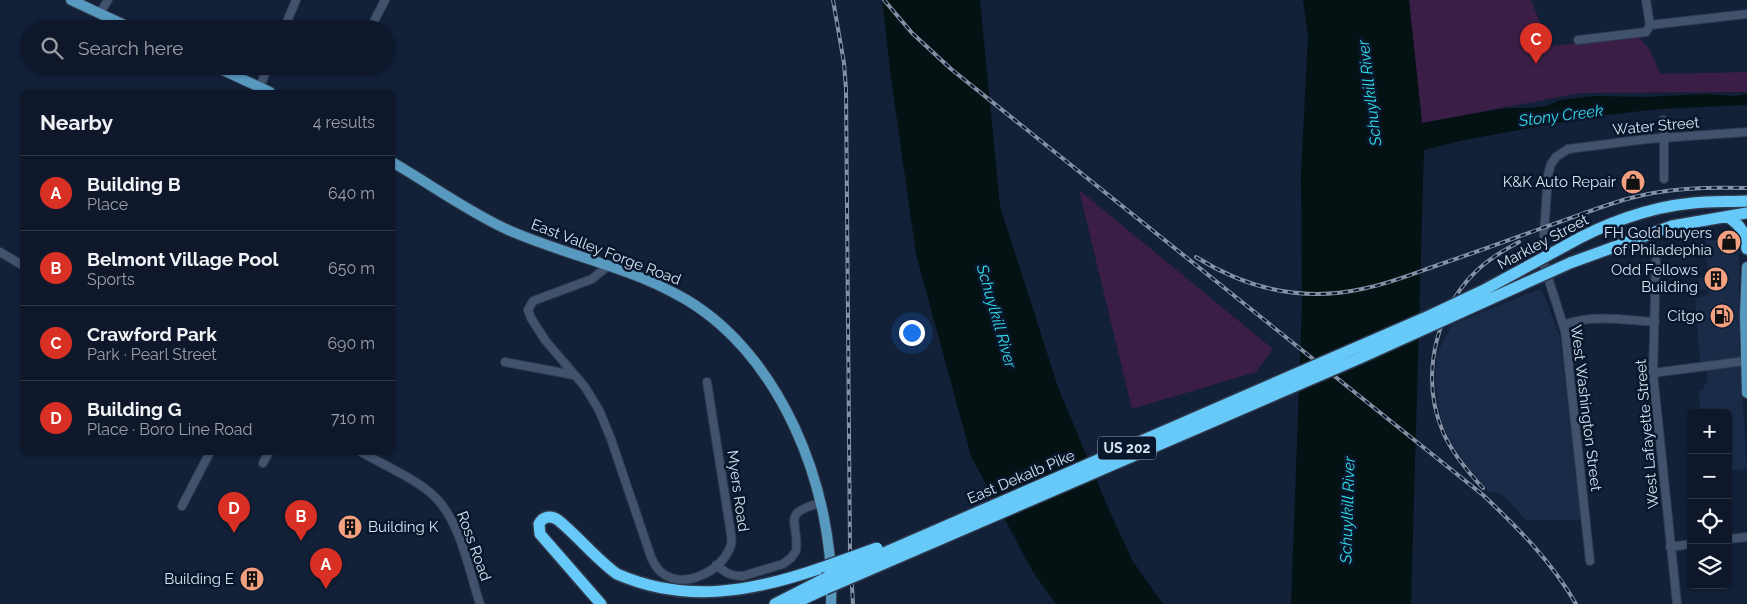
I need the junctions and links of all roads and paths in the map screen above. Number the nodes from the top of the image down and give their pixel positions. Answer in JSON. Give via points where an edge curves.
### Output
{"nodes":[{"id":1,"x":71,"y":0,"type":"edge"},
{"id":2,"x":108,"y":0,"type":"edge"},
{"id":3,"x":296,"y":0,"type":"edge"},
{"id":4,"x":1646,"y":0,"type":"edge"},
{"id":5,"x":382,"y":1,"type":"edge"},
{"id":6,"x":100,"y":13,"type":"junction"},
{"id":7,"x":1747,"y":14,"type":"edge"},
{"id":8,"x":114,"y":20,"type":"edge"},
{"id":9,"x":288,"y":20,"type":"edge"},
{"id":10,"x":374,"y":20,"type":"edge"},
{"id":11,"x":1650,"y":25,"type":"junction"},
{"id":12,"x":1578,"y":40,"type":"dead end"},
{"id":13,"x":233,"y":75,"type":"edge"},
{"id":14,"x":265,"y":75,"type":"edge"},
{"id":15,"x":260,"y":88,"type":"junction"},
{"id":16,"x":265,"y":90,"type":"edge"},
{"id":17,"x":1663,"y":120,"type":"dead end"},
{"id":18,"x":1747,"y":132,"type":"edge"},
{"id":19,"x":1664,"y":138,"type":"junction"},
{"id":20,"x":1568,"y":149,"type":"joint"},
{"id":21,"x":395,"y":163,"type":"edge"},
{"id":22,"x":1664,"y":179,"type":"dead end"},
{"id":23,"x":1747,"y":201,"type":"edge"},
{"id":24,"x":1747,"y":213,"type":"edge"},
{"id":25,"x":1728,"y":217,"type":"junction"},
{"id":26,"x":1747,"y":249,"type":"edge"},
{"id":27,"x":0,"y":252,"type":"edge"},
{"id":28,"x":1656,"y":261,"type":"dead end"},
{"id":29,"x":20,"y":264,"type":"edge"},
{"id":30,"x":608,"y":266,"type":"junction"},
{"id":31,"x":1747,"y":267,"type":"edge"},
{"id":32,"x":1655,"y":322,"type":"junction"},
{"id":33,"x":1563,"y":325,"type":"junction"},
{"id":34,"x":1364,"y":351,"type":"junction"},
{"id":35,"x":1745,"y":361,"type":"junction"},
{"id":36,"x":505,"y":362,"type":"dead end"},
{"id":37,"x":1653,"y":373,"type":"junction"},
{"id":38,"x":574,"y":375,"type":"junction"},
{"id":39,"x":1746,"y":380,"type":"edge"},
{"id":40,"x":707,"y":382,"type":"dead end"},
{"id":41,"x":1747,"y":393,"type":"edge"},
{"id":42,"x":208,"y":455,"type":"edge"},
{"id":43,"x":268,"y":455,"type":"edge"},
{"id":44,"x":366,"y":455,"type":"edge"},
{"id":45,"x":263,"y":463,"type":"dead end"},
{"id":46,"x":820,"y":503,"type":"junction"},
{"id":47,"x":182,"y":506,"type":"dead end"},
{"id":48,"x":1747,"y":537,"type":"edge"},
{"id":49,"x":1732,"y":539,"type":"edge"},
{"id":50,"x":1687,"y":545,"type":"edge"},
{"id":51,"x":1670,"y":547,"type":"junction"},
{"id":52,"x":891,"y":550,"type":"junction"},
{"id":53,"x":1590,"y":561,"type":"dead end"},
{"id":54,"x":716,"y":565,"type":"junction"},
{"id":55,"x":824,"y":584,"type":"junction"},
{"id":56,"x":480,"y":604,"type":"edge"},
{"id":57,"x":602,"y":604,"type":"edge"},
{"id":58,"x":775,"y":604,"type":"edge"},
{"id":59,"x":794,"y":604,"type":"edge"},
{"id":60,"x":831,"y":604,"type":"edge"},
{"id":61,"x":1677,"y":604,"type":"edge"}],
"edges":[{"from":1,"to":6,"type":"main road"},
{"from":2,"to":6,"type":"street"},
{"from":3,"to":9,"type":"street"},
{"from":4,"to":11,"type":"street"},
{"from":5,"to":10,"type":"street"},
{"from":6,"to":8,"type":"main road"},
{"from":7,"to":11,"type":"street"},
{"from":11,"to":12,"type":"street","via":[[1646,32]]},
{"from":13,"to":15,"type":"main road"},
{"from":14,"to":15,"type":"street"},
{"from":15,"to":16,"type":"main road"},
{"from":17,"to":19,"type":"street"},
{"from":18,"to":19,"type":"street","name":"Water Street"},
{"from":19,"to":20,"type":"street","name":"Water Street"},
{"from":19,"to":22,"type":"street"},
{"from":20,"to":33,"type":"street","name":"West Washington Street","via":[[1556,157],[1548,175],[1543,249],[1544,265]]},
{"from":21,"to":30,"type":"main road","name":"East Valley Forge Road","via":[[520,235]]},
{"from":23,"to":34,"type":"highway","name":"Markley Street","number":"US 202","bridge":true,"via":[[1693,202],[1612,223]]},
{"from":24,"to":25,"type":"highway","name":"Markley Street"},
{"from":25,"to":26,"type":"highway","via":[[1743,231]]},
{"from":25,"to":34,"type":"highway","name":"Markley Street","bridge":true,"via":[[1672,226],[1570,264]]},
{"from":27,"to":29,"type":"street"},
{"from":28,"to":32,"type":"street","name":"West Lafayette Street"},
{"from":30,"to":38,"type":"street","via":[[592,279],[536,299],[529,307],[529,314],[539,332]]},
{"from":30,"to":46,"type":"main road","name":"East Valley Forge Road","via":[[657,284],[688,300],[717,320],[740,342],[765,374],[788,414]]},
{"from":31,"to":35,"type":"main road"},
{"from":32,"to":33,"type":"street","via":[[1593,319]]},
{"from":32,"to":37,"type":"street","name":"West Lafayette Street"},
{"from":33,"to":53,"type":"street","name":"West Washington Street"},
{"from":34,"to":52,"type":"highway","name":"East Dekalb Pike","number":"US 202","bridge":true},
{"from":34,"to":55,"type":"highway","name":"East Dekalb Pike","bridge":true},
{"from":35,"to":37,"type":"street"},
{"from":35,"to":39,"type":"main road"},
{"from":36,"to":38,"type":"street"},
{"from":37,"to":51,"type":"street","name":"West Lafayette Street"},
{"from":38,"to":54,"type":"street","via":[[606,424],[655,566],[666,576],[686,579],[698,577]]},
{"from":39,"to":41,"type":"main road"},
{"from":40,"to":54,"type":"street","name":"Myers Road","via":[[732,534],[729,550]]},
{"from":42,"to":47,"type":"street"},
{"from":43,"to":45,"type":"street"},
{"from":44,"to":56,"type":"street","name":"Ross Road","via":[[425,489],[445,508],[458,535]]},
{"from":46,"to":54,"type":"street","via":[[804,507],[795,516],[796,551],[787,561],[743,576],[726,573]]},
{"from":46,"to":60,"type":"main road","name":"East Valley Forge Road","via":[[831,563]]},
{"from":48,"to":49,"type":"street"},
{"from":50,"to":51,"type":"street"},
{"from":51,"to":61,"type":"street","name":"West Lafayette Street"},
{"from":52,"to":55,"type":"highway","name":"East Dekalb Pike","number":"US 202","bridge":true},
{"from":52,"to":57,"type":"highway","bridge":true,"via":[[878,548],[734,597],[709,600],[675,598],[648,591],[625,579],[596,557],[558,520],[551,517],[543,519],[538,527],[542,537]]},
{"from":55,"to":58,"type":"highway","name":"East Dekalb Pike","number":"US 202"},
{"from":55,"to":59,"type":"highway","name":"East Dekalb Pike"}]}
